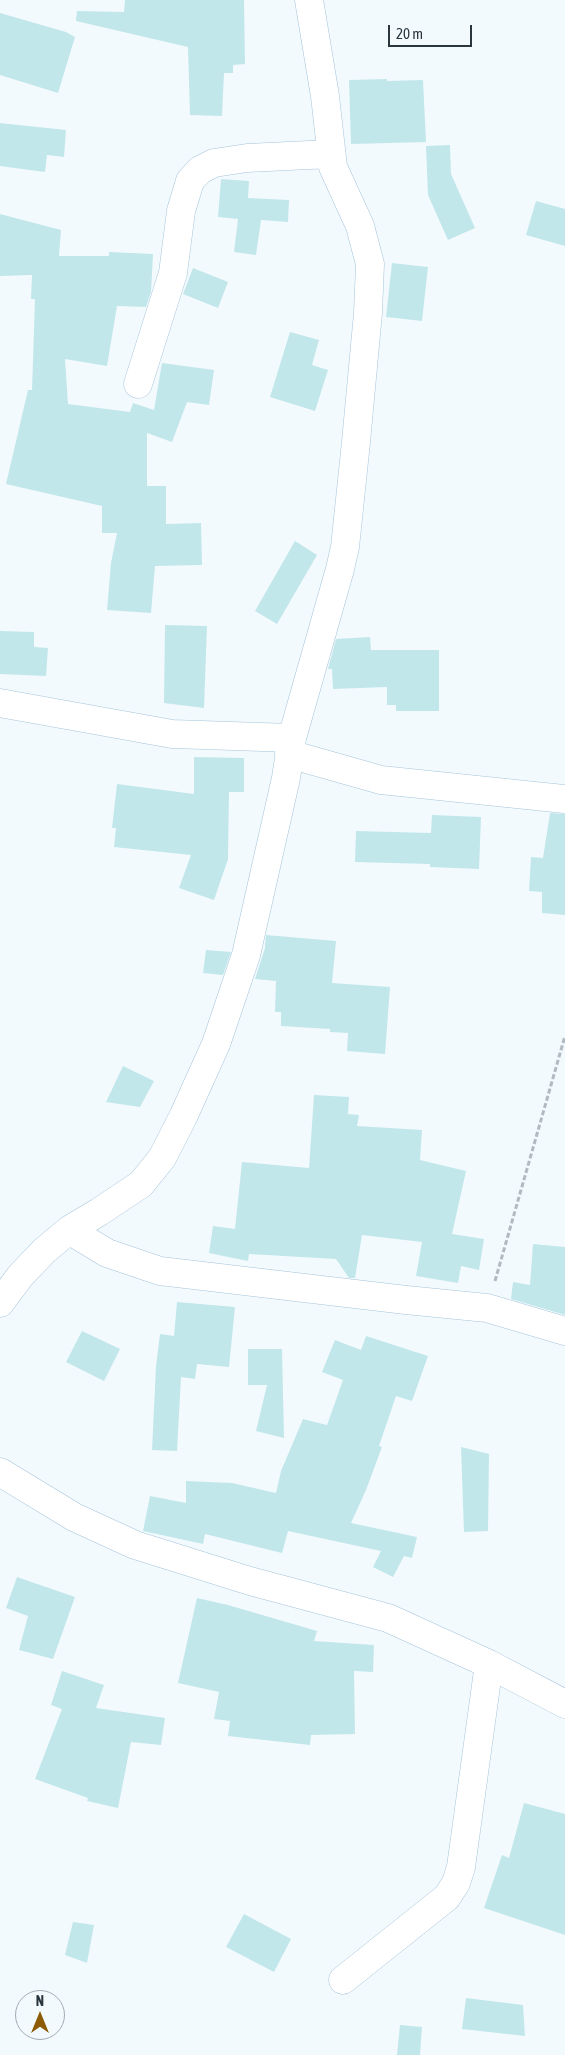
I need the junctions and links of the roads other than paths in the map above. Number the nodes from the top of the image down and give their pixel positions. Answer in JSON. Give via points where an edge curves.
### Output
{"nodes":[{"id":1,"x":309,"y":0,"type":"edge"},
{"id":2,"x":330,"y":154,"type":"junction"},
{"id":3,"x":138,"y":384,"type":"dead end"},
{"id":4,"x":0,"y":702,"type":"edge"},
{"id":5,"x":290,"y":746,"type":"junction"},
{"id":6,"x":565,"y":798,"type":"edge"},
{"id":7,"x":69,"y":1230,"type":"junction"},
{"id":8,"x":0,"y":1303,"type":"edge"},
{"id":9,"x":565,"y":1331,"type":"edge"},
{"id":10,"x":0,"y":1472,"type":"edge"},
{"id":11,"x":489,"y":1664,"type":"junction"},
{"id":12,"x":565,"y":1704,"type":"edge"},
{"id":13,"x":343,"y":1980,"type":"dead end"}],
"edges":[{"from":1,"to":2,"type":"street","via":[[325,96]]},
{"from":2,"to":3,"type":"street","via":[[214,163],[200,170],[190,181],[181,211],[173,273]]},
{"from":2,"to":5,"type":"street","via":[[360,226],[370,264],[368,313],[345,547]]},
{"from":4,"to":5,"type":"street","via":[[172,734]]},
{"from":5,"to":6,"type":"street","via":[[381,780]]},
{"from":5,"to":7,"type":"street","via":[[286,778],[246,955],[216,1044],[183,1117],[162,1158],[141,1184]]},
{"from":7,"to":8,"type":"street","via":[[21,1275]]},
{"from":7,"to":9,"type":"street","via":[[107,1253],[160,1271],[487,1308]]},
{"from":10,"to":11,"type":"street","via":[[74,1517],[135,1545],[250,1581],[388,1618]]},
{"from":11,"to":12,"type":"street"},
{"from":11,"to":13,"type":"street","via":[[462,1867],[456,1883],[447,1897]]}]}
